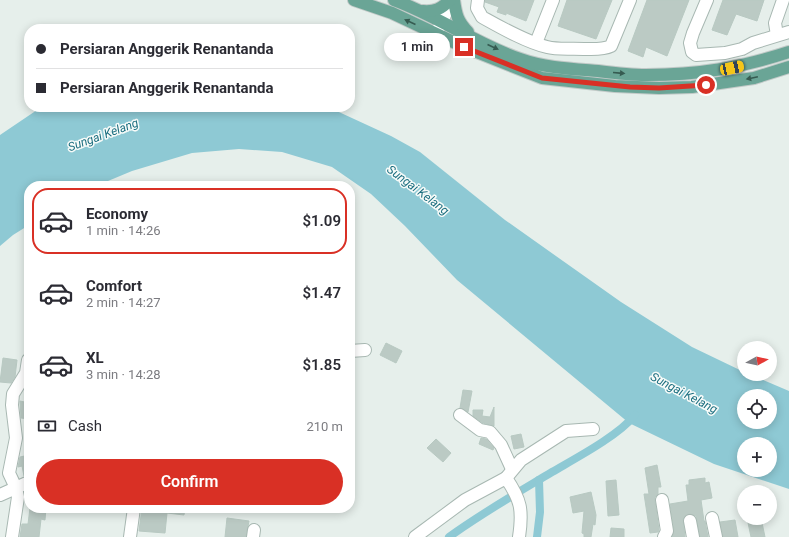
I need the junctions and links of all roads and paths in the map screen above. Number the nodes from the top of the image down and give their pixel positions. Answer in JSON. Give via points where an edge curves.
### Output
{"nodes":[{"id":1,"x":354,"y":0,"type":"edge"},
{"id":2,"x":394,"y":0,"type":"edge"},
{"id":3,"x":452,"y":0,"type":"edge"},
{"id":4,"x":478,"y":0,"type":"edge"},
{"id":5,"x":553,"y":0,"type":"edge"},
{"id":6,"x":630,"y":0,"type":"edge"},
{"id":7,"x":707,"y":0,"type":"edge"},
{"id":8,"x":783,"y":0,"type":"edge"},
{"id":9,"x":423,"y":11,"type":"junction"},
{"id":10,"x":442,"y":21,"type":"junction"},
{"id":11,"x":789,"y":32,"type":"edge"},
{"id":12,"x":436,"y":34,"type":"junction"},
{"id":13,"x":777,"y":35,"type":"junction"},
{"id":14,"x":474,"y":38,"type":"junction"},
{"id":15,"x":536,"y":43,"type":"junction"},
{"id":16,"x":789,"y":52,"type":"edge"},
{"id":17,"x":789,"y":67,"type":"edge"},
{"id":18,"x":732,"y":68,"type":"junction"},
{"id":19,"x":733,"y":82,"type":"junction"},
{"id":20,"x":366,"y":350,"type":"dead end"},
{"id":21,"x":355,"y":351,"type":"edge"},
{"id":22,"x":24,"y":376,"type":"edge"},
{"id":23,"x":460,"y":415,"type":"dead end"},
{"id":24,"x":593,"y":429,"type":"dead end"},
{"id":25,"x":509,"y":473,"type":"junction"},
{"id":26,"x":24,"y":484,"type":"edge"},
{"id":27,"x":16,"y":488,"type":"junction"},
{"id":28,"x":0,"y":495,"type":"edge"},
{"id":29,"x":662,"y":500,"type":"dead end"},
{"id":30,"x":133,"y":513,"type":"edge"},
{"id":31,"x":712,"y":518,"type":"dead end"},
{"id":32,"x":690,"y":521,"type":"dead end"},
{"id":33,"x":12,"y":537,"type":"edge"},
{"id":34,"x":130,"y":537,"type":"edge"},
{"id":35,"x":415,"y":537,"type":"edge"},
{"id":36,"x":520,"y":537,"type":"edge"},
{"id":37,"x":664,"y":537,"type":"edge"},
{"id":38,"x":693,"y":537,"type":"edge"},
{"id":39,"x":716,"y":537,"type":"edge"}],
"edges":[{"from":12,"to":1,"type":"main road","one_way":true,"via":[[392,13]]},
{"from":2,"to":9,"type":"main road"},
{"from":3,"to":9,"type":"main road","via":[[440,9],[432,12]]},
{"from":3,"to":10,"type":"street"},
{"from":3,"to":14,"type":"main road","via":[[458,22]]},
{"from":4,"to":15,"type":"street","via":[[477,8],[485,18]]},
{"from":5,"to":15,"type":"street"},
{"from":6,"to":15,"type":"street","via":[[614,40],[606,49],[557,48]]},
{"from":7,"to":13,"type":"street","via":[[693,33],[690,48],[696,55],[742,49]]},
{"from":8,"to":13,"type":"street","via":[[775,23]]},
{"from":9,"to":10,"type":"main road"},
{"from":10,"to":12,"type":"street"},
{"from":10,"to":14,"type":"main road"},
{"from":11,"to":13,"type":"street"},
{"from":12,"to":19,"type":"main road","via":[[542,78],[659,88]]},
{"from":14,"to":18,"type":"main road","one_way":true,"via":[[520,59],[547,66],[645,75],[690,74]]},
{"from":16,"to":18,"type":"main road"},
{"from":17,"to":19,"type":"main road","one_way":true},
{"from":18,"to":19,"type":"main road"},
{"from":20,"to":21,"type":"street"},
{"from":22,"to":27,"type":"street","via":[[13,394],[12,401],[16,438],[9,473]]},
{"from":23,"to":25,"type":"street","via":[[480,430],[490,432],[501,445]]},
{"from":24,"to":25,"type":"street","via":[[566,431],[521,460]]},
{"from":25,"to":35,"type":"street","via":[[465,500]]},
{"from":25,"to":36,"type":"street","via":[[519,500]]},
{"from":26,"to":27,"type":"street"},
{"from":27,"to":28,"type":"street"},
{"from":27,"to":33,"type":"street","via":[[18,497]]},
{"from":29,"to":37,"type":"street","via":[[667,531]]},
{"from":30,"to":34,"type":"street"},
{"from":31,"to":39,"type":"street"},
{"from":32,"to":38,"type":"street"}]}
